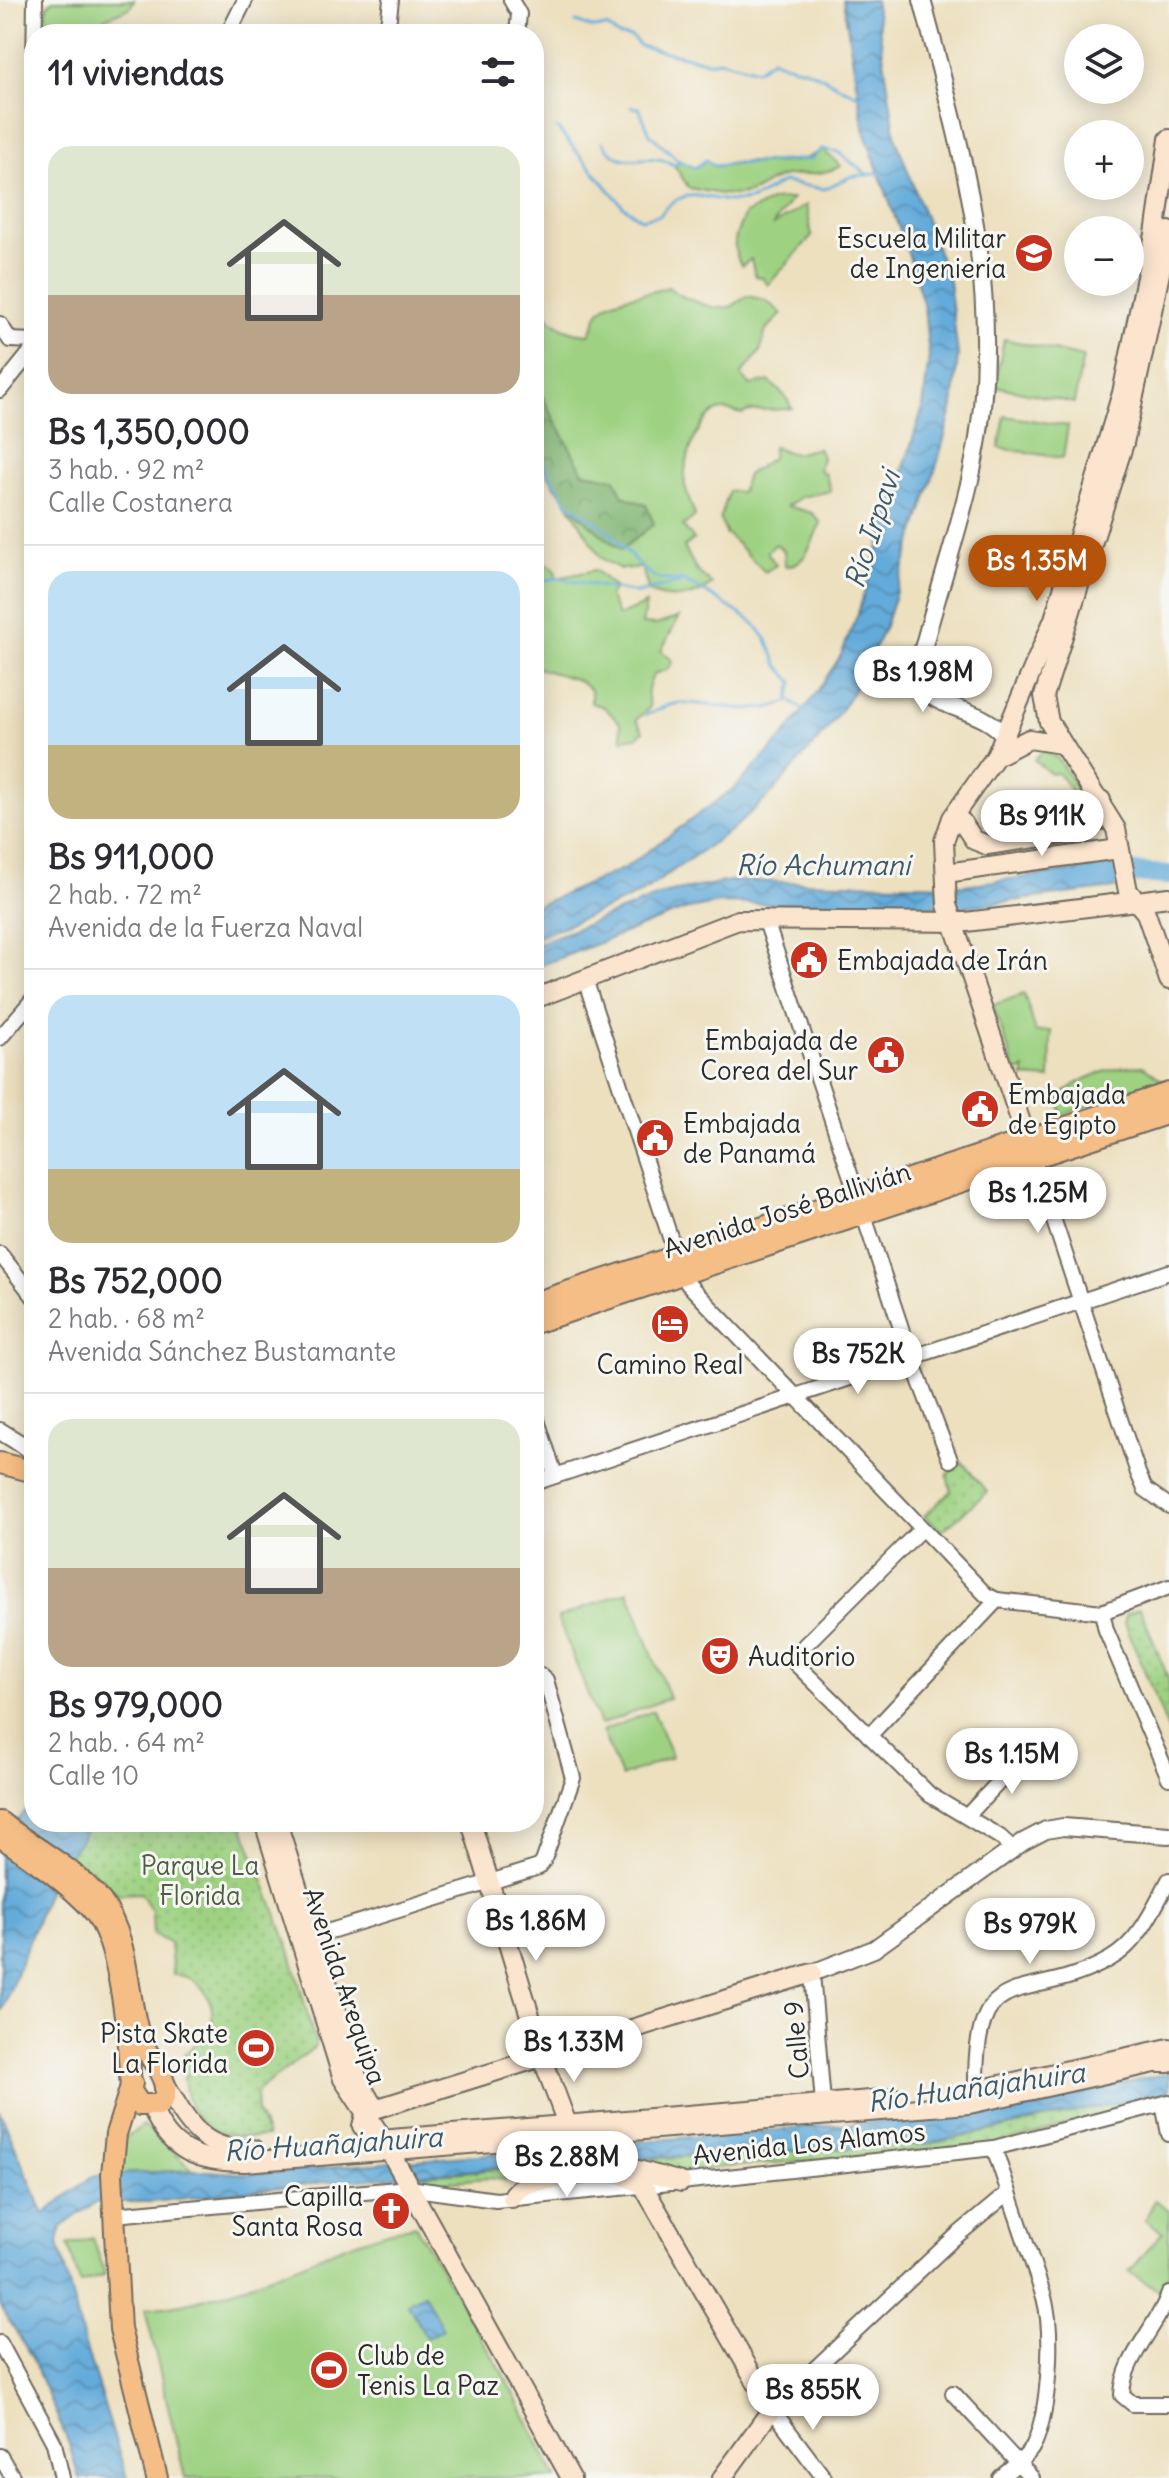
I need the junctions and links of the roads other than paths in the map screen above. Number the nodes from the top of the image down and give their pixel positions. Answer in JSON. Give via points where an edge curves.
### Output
{"nodes":[{"id":1,"x":35,"y":0,"type":"edge"},
{"id":2,"x":245,"y":0,"type":"edge"},
{"id":3,"x":391,"y":0,"type":"edge"},
{"id":4,"x":511,"y":0,"type":"edge"},
{"id":5,"x":922,"y":0,"type":"edge"},
{"id":6,"x":35,"y":24,"type":"edge"},
{"id":7,"x":233,"y":24,"type":"edge"},
{"id":8,"x":388,"y":24,"type":"edge"},
{"id":9,"x":518,"y":24,"type":"edge"},
{"id":10,"x":1169,"y":139,"type":"edge"},
{"id":11,"x":1169,"y":231,"type":"edge"},
{"id":12,"x":0,"y":324,"type":"edge"},
{"id":13,"x":24,"y":341,"type":"edge"},
{"id":14,"x":1140,"y":342,"type":"junction"},
{"id":15,"x":24,"y":360,"type":"edge"},
{"id":16,"x":0,"y":390,"type":"edge"},
{"id":17,"x":1104,"y":483,"type":"junction"},
{"id":18,"x":1004,"y":735,"type":"junction"},
{"id":19,"x":1061,"y":744,"type":"junction"},
{"id":20,"x":996,"y":756,"type":"junction"},
{"id":21,"x":1101,"y":800,"type":"junction"},
{"id":22,"x":962,"y":815,"type":"junction"},
{"id":23,"x":1120,"y":856,"type":"junction"},
{"id":24,"x":946,"y":877,"type":"junction"},
{"id":25,"x":1132,"y":896,"type":"junction"},
{"id":26,"x":1169,"y":897,"type":"edge"},
{"id":27,"x":945,"y":914,"type":"junction"},
{"id":28,"x":765,"y":918,"type":"junction"},
{"id":29,"x":585,"y":979,"type":"junction"},
{"id":30,"x":1169,"y":980,"type":"edge"},
{"id":31,"x":544,"y":995,"type":"edge"},
{"id":32,"x":24,"y":1010,"type":"edge"},
{"id":33,"x":0,"y":1038,"type":"edge"},
{"id":34,"x":1169,"y":1093,"type":"edge"},
{"id":35,"x":1169,"y":1113,"type":"edge"},
{"id":36,"x":1030,"y":1149,"type":"junction"},
{"id":37,"x":860,"y":1204,"type":"junction"},
{"id":38,"x":0,"y":1254,"type":"edge"},
{"id":39,"x":679,"y":1264,"type":"junction"},
{"id":40,"x":1169,"y":1272,"type":"edge"},
{"id":41,"x":24,"y":1284,"type":"edge"},
{"id":42,"x":544,"y":1300,"type":"edge"},
{"id":43,"x":1080,"y":1301,"type":"junction"},
{"id":44,"x":544,"y":1320,"type":"edge"},
{"id":45,"x":911,"y":1358,"type":"junction"},
{"id":46,"x":795,"y":1397,"type":"junction"},
{"id":47,"x":0,"y":1431,"type":"edge"},
{"id":48,"x":544,"y":1441,"type":"edge"},
{"id":49,"x":24,"y":1454,"type":"edge"},
{"id":50,"x":950,"y":1460,"type":"dead end"},
{"id":51,"x":24,"y":1462,"type":"edge"},
{"id":52,"x":0,"y":1463,"type":"edge"},
{"id":53,"x":555,"y":1475,"type":"junction"},
{"id":54,"x":544,"y":1479,"type":"edge"},
{"id":55,"x":1169,"y":1506,"type":"edge"},
{"id":56,"x":921,"y":1529,"type":"junction"},
{"id":57,"x":1169,"y":1587,"type":"edge"},
{"id":58,"x":997,"y":1600,"type":"junction"},
{"id":59,"x":1102,"y":1612,"type":"junction"},
{"id":60,"x":544,"y":1689,"type":"edge"},
{"id":61,"x":869,"y":1736,"type":"junction"},
{"id":62,"x":1029,"y":1750,"type":"dead end"},
{"id":63,"x":1169,"y":1778,"type":"edge"},
{"id":64,"x":967,"y":1816,"type":"junction"},
{"id":65,"x":0,"y":1822,"type":"edge"},
{"id":66,"x":268,"y":1832,"type":"edge"},
{"id":67,"x":280,"y":1832,"type":"edge"},
{"id":68,"x":474,"y":1832,"type":"edge"},
{"id":69,"x":1169,"y":1835,"type":"edge"},
{"id":70,"x":0,"y":1836,"type":"edge"},
{"id":71,"x":1013,"y":1849,"type":"junction"},
{"id":72,"x":58,"y":1872,"type":"junction"},
{"id":73,"x":1169,"y":1880,"type":"edge"},
{"id":74,"x":490,"y":1881,"type":"junction"},
{"id":75,"x":308,"y":1938,"type":"junction"},
{"id":76,"x":812,"y":1973,"type":"junction"},
{"id":77,"x":1169,"y":2048,"type":"edge"},
{"id":78,"x":543,"y":2057,"type":"junction"},
{"id":79,"x":1164,"y":2062,"type":"edge"},
{"id":80,"x":163,"y":2080,"type":"junction"},
{"id":81,"x":130,"y":2086,"type":"junction"},
{"id":82,"x":976,"y":2091,"type":"junction"},
{"id":83,"x":823,"y":2103,"type":"junction"},
{"id":84,"x":1166,"y":2103,"type":"edge"},
{"id":85,"x":150,"y":2107,"type":"junction"},
{"id":86,"x":370,"y":2112,"type":"junction"},
{"id":87,"x":116,"y":2134,"type":"junction"},
{"id":88,"x":1169,"y":2134,"type":"edge"},
{"id":89,"x":353,"y":2142,"type":"junction"},
{"id":90,"x":576,"y":2148,"type":"junction"},
{"id":91,"x":994,"y":2148,"type":"junction"},
{"id":92,"x":395,"y":2163,"type":"junction"},
{"id":93,"x":615,"y":2172,"type":"junction"},
{"id":94,"x":681,"y":2182,"type":"junction"},
{"id":95,"x":642,"y":2184,"type":"junction"},
{"id":96,"x":1008,"y":2193,"type":"junction"},
{"id":97,"x":512,"y":2198,"type":"junction"},
{"id":98,"x":114,"y":2208,"type":"junction"},
{"id":99,"x":1169,"y":2294,"type":"edge"},
{"id":100,"x":0,"y":2343,"type":"edge"},
{"id":101,"x":953,"y":2393,"type":"dead end"},
{"id":102,"x":1169,"y":2404,"type":"edge"},
{"id":103,"x":772,"y":2409,"type":"junction"},
{"id":104,"x":0,"y":2456,"type":"edge"},
{"id":105,"x":1018,"y":2463,"type":"junction"},
{"id":106,"x":13,"y":2478,"type":"edge"},
{"id":107,"x":62,"y":2478,"type":"edge"},
{"id":108,"x":157,"y":2478,"type":"edge"},
{"id":109,"x":571,"y":2478,"type":"edge"},
{"id":110,"x":722,"y":2478,"type":"edge"},
{"id":111,"x":824,"y":2478,"type":"edge"},
{"id":112,"x":1000,"y":2478,"type":"edge"},
{"id":113,"x":1032,"y":2478,"type":"edge"}],
"edges":[{"from":1,"to":6,"type":"street"},
{"from":2,"to":7,"type":"street"},
{"from":3,"to":8,"type":"street"},
{"from":4,"to":9,"type":"street"},
{"from":5,"to":18,"type":"street","via":[[971,197],[983,264],[985,332],[972,470],[918,683],[930,695],[993,722]]},
{"from":10,"to":14,"type":"main road"},
{"from":11,"to":14,"type":"main road"},
{"from":12,"to":13,"type":"street","via":[[10,340]]},
{"from":14,"to":17,"type":"main road"},
{"from":15,"to":16,"type":"street"},
{"from":17,"to":18,"type":"main road"},
{"from":17,"to":19,"type":"main road","via":[[1045,688],[1045,708]]},
{"from":18,"to":20,"type":"main road"},
{"from":19,"to":20,"type":"main road","via":[[1029,739]]},
{"from":19,"to":21,"type":"main road"},
{"from":20,"to":22,"type":"main road"},
{"from":21,"to":22,"type":"main road","via":[[1097,822],[1083,831],[987,845],[974,840]]},
{"from":21,"to":23,"type":"main road","via":[[1116,829]]},
{"from":22,"to":24,"type":"main road","via":[[952,818],[944,841]]},
{"from":23,"to":24,"type":"main road"},
{"from":23,"to":25,"type":"main road"},
{"from":24,"to":27,"type":"main road"},
{"from":25,"to":26,"type":"main road"},
{"from":25,"to":27,"type":"main road","via":[[1026,917]]},
{"from":25,"to":30,"type":"main road","via":[[1146,913]]},
{"from":27,"to":28,"type":"main road"},
{"from":27,"to":36,"type":"main road"},
{"from":28,"to":29,"type":"main road","via":[[719,925]]},
{"from":28,"to":37,"type":"street"},
{"from":29,"to":31,"type":"main road"},
{"from":29,"to":39,"type":"street"},
{"from":32,"to":33,"type":"street"},
{"from":34,"to":36,"type":"main road","name":"Avenida José Ballivián"},
{"from":35,"to":36,"type":"main road","name":"Avenida José Ballivián"},
{"from":36,"to":37,"type":"main road","name":"Avenida José Ballivián"},
{"from":36,"to":43,"type":"street"},
{"from":37,"to":39,"type":"main road","name":"Avenida José Ballivián"},
{"from":37,"to":45,"type":"street"},
{"from":38,"to":41,"type":"street"},
{"from":39,"to":42,"type":"main road"},
{"from":39,"to":44,"type":"main road","name":"Avenida José Ballivián"},
{"from":39,"to":46,"type":"street","via":[[688,1284]]},
{"from":40,"to":43,"type":"street"},
{"from":43,"to":45,"type":"street"},
{"from":43,"to":55,"type":"street","via":[[1138,1473],[1145,1489]]},
{"from":45,"to":46,"type":"street"},
{"from":45,"to":50,"type":"street"},
{"from":46,"to":53,"type":"street"},
{"from":46,"to":56,"type":"street"},
{"from":47,"to":49,"type":"street"},
{"from":48,"to":53,"type":"street"},
{"from":51,"to":52,"type":"main road"},
{"from":53,"to":54,"type":"street"},
{"from":56,"to":58,"type":"street"},
{"from":56,"to":61,"type":"street","via":[[794,1662]]},
{"from":57,"to":59,"type":"street"},
{"from":58,"to":59,"type":"street"},
{"from":58,"to":61,"type":"street"},
{"from":59,"to":63,"type":"street"},
{"from":60,"to":74,"type":"street","via":[[573,1767],[572,1784],[539,1867]]},
{"from":61,"to":64,"type":"street","via":[[930,1795]]},
{"from":62,"to":64,"type":"street"},
{"from":64,"to":71,"type":"street"},
{"from":65,"to":72,"type":"main road"},
{"from":66,"to":75,"type":"main road","name":"Avenida Arequipa"},
{"from":67,"to":75,"type":"main road","name":"Avenida Arequipa"},
{"from":68,"to":74,"type":"main road"},
{"from":69,"to":71,"type":"street","via":[[1063,1827]]},
{"from":70,"to":72,"type":"main road"},
{"from":71,"to":76,"type":"street","via":[[874,1949]]},
{"from":72,"to":80,"type":"main road","via":[[93,1893],[113,1920],[140,2039]]},
{"from":72,"to":81,"type":"main road","via":[[93,1909],[113,1950]]},
{"from":73,"to":82,"type":"street","via":[[1134,1940],[1110,1959],[1017,1990],[992,2004],[978,2031]]},
{"from":74,"to":75,"type":"street"},
{"from":74,"to":78,"type":"main road"},
{"from":75,"to":86,"type":"main road","name":"Avenida Arequipa","via":[[343,2079]]},
{"from":76,"to":78,"type":"main road"},
{"from":76,"to":83,"type":"street","name":"Calle 9"},
{"from":77,"to":82,"type":"main road"},
{"from":78,"to":86,"type":"main road"},
{"from":78,"to":90,"type":"main road"},
{"from":79,"to":90,"type":"main road","via":[[982,2103]]},
{"from":80,"to":81,"type":"main road","via":[[142,2074]]},
{"from":80,"to":85,"type":"main road","via":[[165,2098]]},
{"from":80,"to":89,"type":"main road","via":[[189,2125],[217,2146],[245,2150]]},
{"from":81,"to":85,"type":"main road","via":[[134,2099]]},
{"from":81,"to":87,"type":"main road"},
{"from":82,"to":83,"type":"main road"},
{"from":83,"to":90,"type":"main road"},
{"from":84,"to":88,"type":"street"},
{"from":84,"to":91,"type":"street","name":"Avenida Los Alamos"},
{"from":85,"to":87,"type":"main road"},
{"from":85,"to":92,"type":"main road","via":[[174,2141],[196,2158]]},
{"from":86,"to":89,"type":"main road"},
{"from":86,"to":92,"type":"main road","name":"Avenida Arequipa"},
{"from":87,"to":98,"type":"main road"},
{"from":89,"to":92,"type":"main road"},
{"from":90,"to":92,"type":"main road"},
{"from":90,"to":93,"type":"main road"},
{"from":90,"to":97,"type":"main road","via":[[574,2176],[520,2188]]},
{"from":91,"to":94,"type":"street","name":"Avenida Los Alamos"},
{"from":91,"to":96,"type":"street"},
{"from":92,"to":97,"type":"street","name":"Avenida Los Alamos","via":[[476,2198]]},
{"from":92,"to":98,"type":"street","name":"Avenida Los Alamos"},
{"from":92,"to":109,"type":"main road","name":"Avenida Arequipa"},
{"from":93,"to":94,"type":"main road","via":[[649,2171]]},
{"from":93,"to":95,"type":"main road"},
{"from":94,"to":95,"type":"street","name":"Avenida Los Alamos"},
{"from":95,"to":97,"type":"street","name":"Avenida Los Alamos"},
{"from":95,"to":103,"type":"main road"},
{"from":96,"to":103,"type":"street"},
{"from":96,"to":105,"type":"street","via":[[1049,2321],[1035,2443]]},
{"from":98,"to":108,"type":"main road","via":[[123,2348]]},
{"from":99,"to":102,"type":"street","via":[[1161,2316],[1131,2360],[1122,2395],[1133,2404]]},
{"from":100,"to":107,"type":"street","via":[[54,2443]]},
{"from":101,"to":105,"type":"street"},
{"from":103,"to":110,"type":"main road"},
{"from":103,"to":111,"type":"street"},
{"from":104,"to":106,"type":"street"},
{"from":105,"to":112,"type":"street"},
{"from":105,"to":113,"type":"street"}]}
